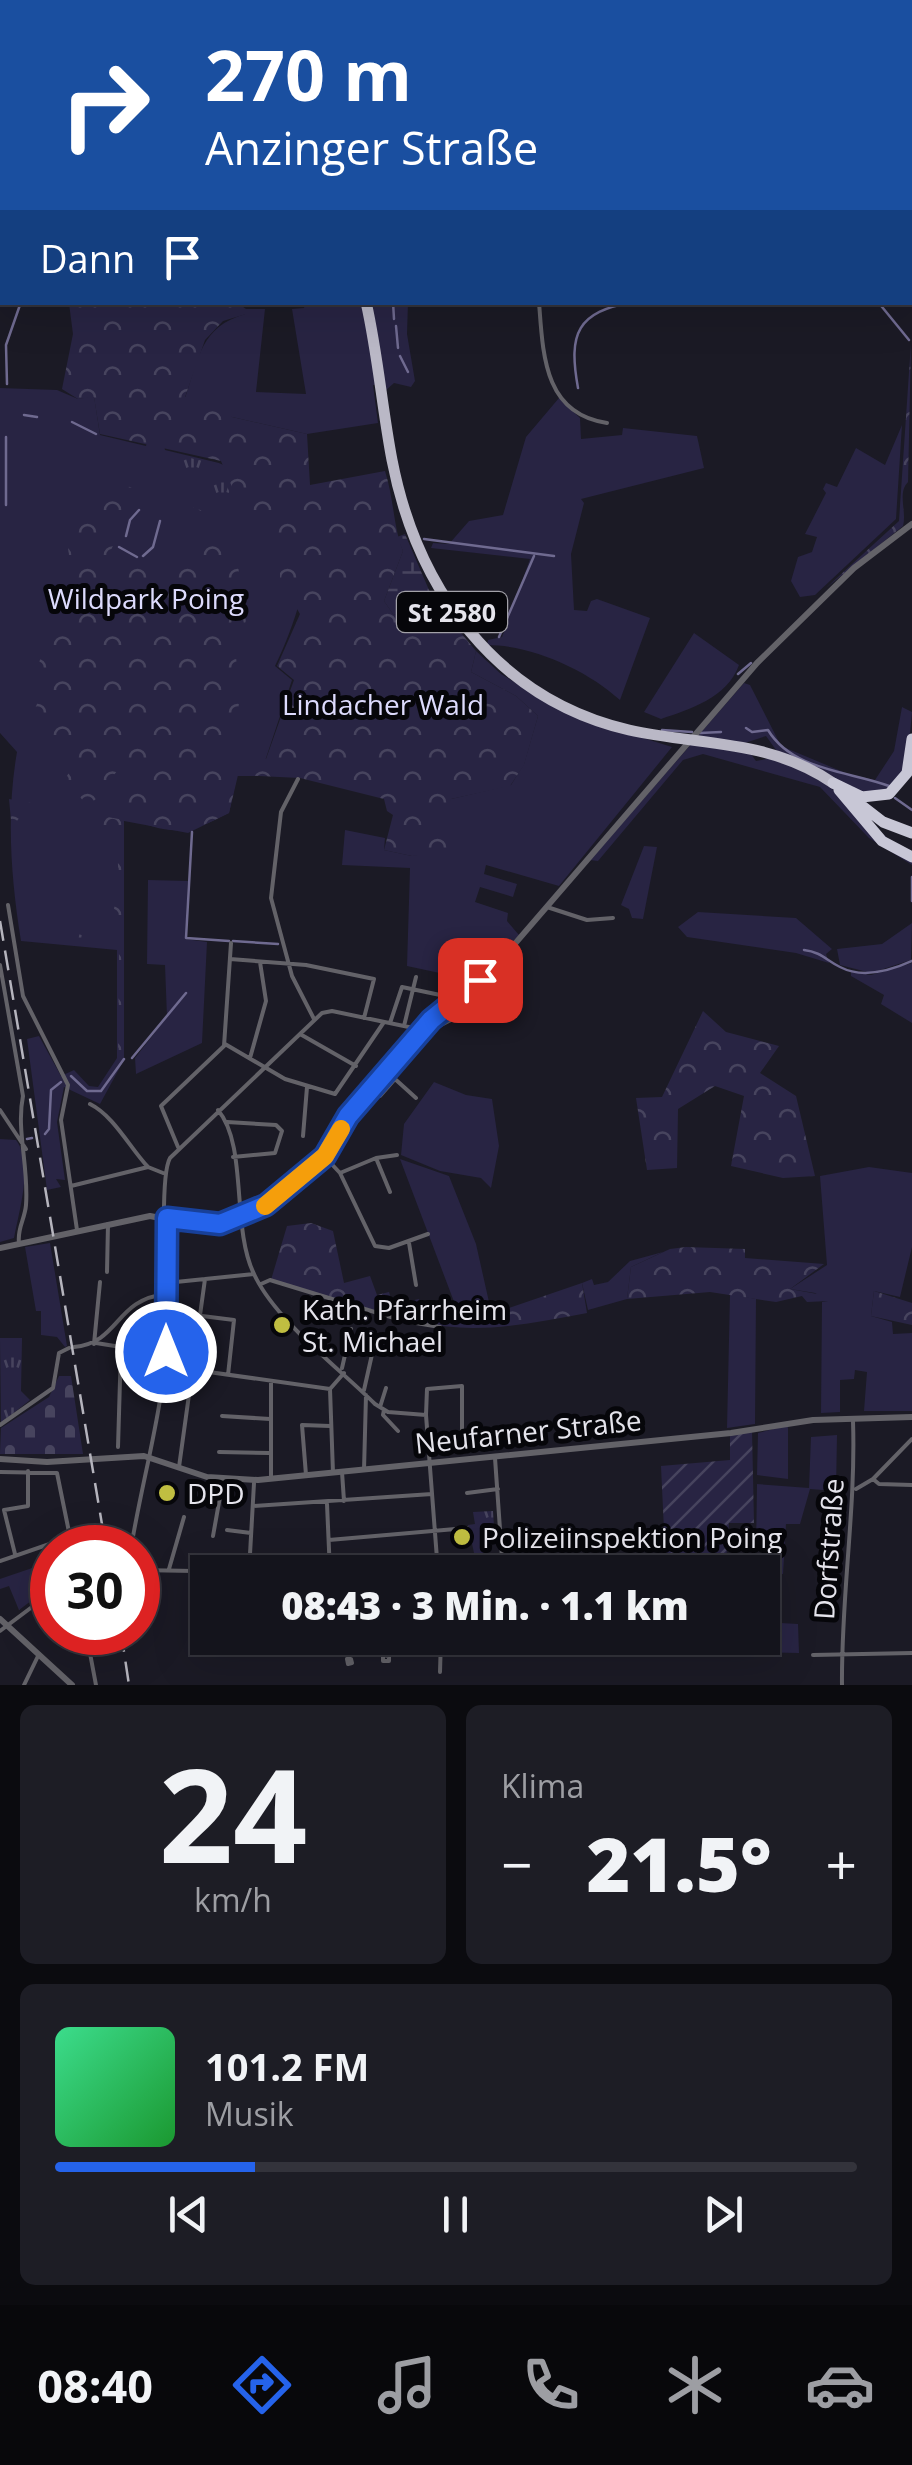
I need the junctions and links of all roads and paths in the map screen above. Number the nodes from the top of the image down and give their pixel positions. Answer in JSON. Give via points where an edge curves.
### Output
{"nodes":[{"id":1,"x":366,"y":305,"type":"edge"},
{"id":2,"x":540,"y":305,"type":"edge"},
{"id":3,"x":606,"y":422,"type":"dead end"},
{"id":4,"x":912,"y":524,"type":"edge"},
{"id":5,"x":912,"y":738,"type":"edge"},
{"id":6,"x":298,"y":779,"type":"dead end"},
{"id":7,"x":833,"y":783,"type":"junction"},
{"id":8,"x":912,"y":833,"type":"edge"},
{"id":9,"x":912,"y":858,"type":"edge"},
{"id":10,"x":8,"y":905,"type":"dead end"},
{"id":11,"x":546,"y":906,"type":"junction"},
{"id":12,"x":613,"y":918,"type":"dead end"},
{"id":13,"x":230,"y":943,"type":"dead end"},
{"id":14,"x":230,"y":960,"type":"junction"},
{"id":15,"x":260,"y":962,"type":"junction"},
{"id":16,"x":288,"y":964,"type":"junction"},
{"id":17,"x":0,"y":965,"type":"edge"},
{"id":18,"x":416,"y":977,"type":"dead end"},
{"id":19,"x":449,"y":983,"type":"dead end"},
{"id":20,"x":413,"y":990,"type":"junction"},
{"id":21,"x":442,"y":995,"type":"junction"},
{"id":22,"x":453,"y":1003,"type":"junction"},
{"id":23,"x":364,"y":1018,"type":"junction"},
{"id":24,"x":453,"y":1018,"type":"dead end"},
{"id":25,"x":314,"y":1019,"type":"junction"},
{"id":26,"x":387,"y":1023,"type":"junction"},
{"id":27,"x":404,"y":1026,"type":"junction"},
{"id":28,"x":300,"y":1034,"type":"junction"},
{"id":29,"x":420,"y":1034,"type":"junction"},
{"id":30,"x":225,"y":1044,"type":"junction"},
{"id":31,"x":250,"y":1058,"type":"junction"},
{"id":32,"x":356,"y":1066,"type":"junction"},
{"id":33,"x":264,"y":1068,"type":"junction"},
{"id":34,"x":378,"y":1083,"type":"junction"},
{"id":35,"x":307,"y":1087,"type":"junction"},
{"id":36,"x":385,"y":1090,"type":"junction"},
{"id":37,"x":380,"y":1096,"type":"dead end"},
{"id":38,"x":416,"y":1098,"type":"dead end"},
{"id":39,"x":90,"y":1104,"type":"dead end"},
{"id":40,"x":0,"y":1110,"type":"edge"},
{"id":41,"x":218,"y":1110,"type":"junction"},
{"id":42,"x":227,"y":1122,"type":"junction"},
{"id":43,"x":303,"y":1136,"type":"dead end"},
{"id":44,"x":178,"y":1147,"type":"junction"},
{"id":45,"x":26,"y":1149,"type":"junction"},
{"id":46,"x":397,"y":1155,"type":"dead end"},
{"id":47,"x":325,"y":1156,"type":"junction"},
{"id":48,"x":233,"y":1157,"type":"junction"},
{"id":49,"x":376,"y":1158,"type":"junction"},
{"id":50,"x":148,"y":1167,"type":"junction"},
{"id":51,"x":163,"y":1173,"type":"junction"},
{"id":52,"x":340,"y":1174,"type":"junction"},
{"id":53,"x":70,"y":1186,"type":"junction"},
{"id":54,"x":390,"y":1192,"type":"dead end"},
{"id":55,"x":167,"y":1218,"type":"junction"},
{"id":56,"x":238,"y":1218,"type":"junction"},
{"id":57,"x":108,"y":1224,"type":"junction"},
{"id":58,"x":77,"y":1230,"type":"junction"},
{"id":59,"x":428,"y":1234,"type":"dead end"},
{"id":60,"x":20,"y":1243,"type":"junction"},
{"id":61,"x":409,"y":1243,"type":"junction"},
{"id":62,"x":2,"y":1247,"type":"edge"},
{"id":63,"x":107,"y":1272,"type":"dead end"},
{"id":64,"x":254,"y":1274,"type":"junction"},
{"id":65,"x":205,"y":1278,"type":"junction"},
{"id":66,"x":100,"y":1282,"type":"dead end"},
{"id":67,"x":166,"y":1283,"type":"junction"},
{"id":68,"x":261,"y":1284,"type":"junction"},
{"id":69,"x":416,"y":1285,"type":"dead end"},
{"id":70,"x":166,"y":1294,"type":"junction"},
{"id":71,"x":202,"y":1316,"type":"junction"},
{"id":72,"x":440,"y":1327,"type":"dead end"},
{"id":73,"x":351,"y":1329,"type":"dead end"},
{"id":74,"x":375,"y":1341,"type":"dead end"},
{"id":75,"x":95,"y":1344,"type":"junction"},
{"id":76,"x":166,"y":1366,"type":"junction"},
{"id":77,"x":195,"y":1370,"type":"junction"},
{"id":78,"x":343,"y":1372,"type":"junction"},
{"id":79,"x":228,"y":1375,"type":"junction"},
{"id":80,"x":271,"y":1382,"type":"junction"},
{"id":81,"x":386,"y":1388,"type":"dead end"},
{"id":82,"x":330,"y":1389,"type":"junction"},
{"id":83,"x":365,"y":1394,"type":"junction"},
{"id":84,"x":382,"y":1409,"type":"junction"},
{"id":85,"x":426,"y":1415,"type":"junction"},
{"id":86,"x":222,"y":1416,"type":"dead end"},
{"id":87,"x":853,"y":1417,"type":"junction"},
{"id":88,"x":912,"y":1417,"type":"edge"},
{"id":89,"x":270,"y":1419,"type":"junction"},
{"id":90,"x":0,"y":1425,"type":"edge"},
{"id":91,"x":330,"y":1426,"type":"junction"},
{"id":92,"x":398,"y":1432,"type":"dead end"},
{"id":93,"x":427,"y":1438,"type":"junction"},
{"id":94,"x":912,"y":1440,"type":"edge"},
{"id":95,"x":118,"y":1446,"type":"dead end"},
{"id":96,"x":219,"y":1452,"type":"dead end"},
{"id":97,"x":270,"y":1452,"type":"junction"},
{"id":98,"x":152,"y":1456,"type":"junction"},
{"id":99,"x":495,"y":1458,"type":"junction"},
{"id":100,"x":0,"y":1459,"type":"edge"},
{"id":101,"x":429,"y":1464,"type":"junction"},
{"id":102,"x":179,"y":1468,"type":"junction"},
{"id":103,"x":364,"y":1470,"type":"junction"},
{"id":104,"x":0,"y":1472,"type":"edge"},
{"id":105,"x":28,"y":1472,"type":"junction"},
{"id":106,"x":337,"y":1472,"type":"junction"},
{"id":107,"x":306,"y":1475,"type":"junction"},
{"id":108,"x":271,"y":1479,"type":"junction"},
{"id":109,"x":874,"y":1479,"type":"junction"},
{"id":110,"x":223,"y":1480,"type":"junction"},
{"id":111,"x":254,"y":1480,"type":"junction"},
{"id":112,"x":912,"y":1485,"type":"edge"},
{"id":113,"x":498,"y":1489,"type":"junction"},
{"id":114,"x":855,"y":1489,"type":"junction"},
{"id":115,"x":467,"y":1493,"type":"dead end"},
{"id":116,"x":432,"y":1494,"type":"junction"},
{"id":117,"x":344,"y":1501,"type":"junction"},
{"id":118,"x":327,"y":1504,"type":"junction"},
{"id":119,"x":253,"y":1506,"type":"junction"},
{"id":120,"x":2,"y":1510,"type":"edge"},
{"id":121,"x":184,"y":1517,"type":"dead end"},
{"id":122,"x":136,"y":1525,"type":"edge"},
{"id":123,"x":467,"y":1528,"type":"dead end"},
{"id":124,"x":226,"y":1530,"type":"dead end"},
{"id":125,"x":435,"y":1530,"type":"junction"},
{"id":126,"x":251,"y":1533,"type":"junction"},
{"id":127,"x":212,"y":1536,"type":"dead end"},
{"id":128,"x":329,"y":1540,"type":"junction"},
{"id":129,"x":15,"y":1554,"type":"junction"},
{"id":130,"x":250,"y":1555,"type":"edge"},
{"id":131,"x":329,"y":1555,"type":"edge"},
{"id":132,"x":437,"y":1555,"type":"edge"},
{"id":133,"x":502,"y":1555,"type":"edge"},
{"id":134,"x":0,"y":1560,"type":"edge"},
{"id":135,"x":160,"y":1569,"type":"edge"},
{"id":136,"x":169,"y":1569,"type":"junction"},
{"id":137,"x":190,"y":1570,"type":"edge"},
{"id":138,"x":30,"y":1607,"type":"edge"},
{"id":139,"x":2,"y":1626,"type":"edge"},
{"id":140,"x":30,"y":1648,"type":"edge"},
{"id":141,"x":912,"y":1652,"type":"edge"},
{"id":142,"x":813,"y":1654,"type":"dead end"},
{"id":143,"x":841,"y":1654,"type":"junction"},
{"id":144,"x":38,"y":1655,"type":"edge"},
{"id":145,"x":39,"y":1655,"type":"edge"},
{"id":146,"x":90,"y":1655,"type":"edge"},
{"id":147,"x":441,"y":1655,"type":"edge"},
{"id":148,"x":440,"y":1672,"type":"dead end"},
{"id":149,"x":24,"y":1685,"type":"edge"},
{"id":150,"x":72,"y":1685,"type":"edge"},
{"id":151,"x":96,"y":1685,"type":"edge"},
{"id":152,"x":842,"y":1685,"type":"edge"}],
"edges":[{"from":1,"to":7,"type":"highway","number":"St 2580","via":[[410,529],[434,584],[474,639],[528,686],[585,716],[640,732],[765,750]]},
{"from":2,"to":3,"type":"street","via":[[547,366],[563,402],[580,417]]},
{"from":4,"to":11,"type":"street","via":[[805,614]]},
{"from":5,"to":7,"type":"highway","via":[[904,780],[889,794],[862,798]]},
{"from":6,"to":16,"type":"street","via":[[281,812],[271,893]]},
{"from":7,"to":8,"type":"highway","number":"St 2580","via":[[882,822]]},
{"from":7,"to":9,"type":"highway","via":[[882,840]]},
{"from":10,"to":53,"type":"street","via":[[23,996],[68,1085],[61,1120]]},
{"from":11,"to":12,"type":"street","via":[[588,920]]},
{"from":11,"to":22,"type":"street"},
{"from":13,"to":14,"type":"street"},
{"from":14,"to":15,"type":"street"},
{"from":14,"to":30,"type":"street"},
{"from":15,"to":16,"type":"street"},
{"from":15,"to":31,"type":"street","via":[[266,1001]]},
{"from":16,"to":23,"type":"street","via":[[374,980]]},
{"from":16,"to":25,"type":"street"},
{"from":17,"to":45,"type":"street"},
{"from":18,"to":20,"type":"street"},
{"from":19,"to":21,"type":"street"},
{"from":20,"to":21,"type":"street"},
{"from":20,"to":26,"type":"street","via":[[399,989]]},
{"from":20,"to":27,"type":"street"},
{"from":21,"to":22,"type":"street"},
{"from":22,"to":29,"type":"street"},
{"from":23,"to":25,"type":"street","via":[[328,1011]]},
{"from":23,"to":26,"type":"street"},
{"from":24,"to":29,"type":"street"},
{"from":25,"to":28,"type":"street"},
{"from":26,"to":27,"type":"street"},
{"from":26,"to":32,"type":"street"},
{"from":27,"to":29,"type":"street"},
{"from":28,"to":32,"type":"street"},
{"from":28,"to":33,"type":"street"},
{"from":29,"to":34,"type":"street"},
{"from":30,"to":31,"type":"street"},
{"from":30,"to":44,"type":"street","via":[[161,1106]]},
{"from":31,"to":33,"type":"street"},
{"from":32,"to":35,"type":"street","via":[[337,1093]]},
{"from":33,"to":35,"type":"street"},
{"from":33,"to":41,"type":"street"},
{"from":34,"to":36,"type":"street"},
{"from":34,"to":47,"type":"street"},
{"from":35,"to":43,"type":"street"},
{"from":36,"to":37,"type":"street"},
{"from":36,"to":38,"type":"street","via":[[395,1079]]},
{"from":39,"to":50,"type":"street"},
{"from":40,"to":45,"type":"street"},
{"from":41,"to":42,"type":"street"},
{"from":41,"to":44,"type":"street"},
{"from":42,"to":48,"type":"street"},
{"from":42,"to":48,"type":"street","via":[[282,1131],[275,1153]]},
{"from":44,"to":51,"type":"street"},
{"from":45,"to":60,"type":"street"},
{"from":46,"to":49,"type":"street"},
{"from":47,"to":52,"type":"street"},
{"from":47,"to":56,"type":"street","via":[[265,1206]]},
{"from":48,"to":56,"type":"street"},
{"from":49,"to":52,"type":"street"},
{"from":49,"to":54,"type":"street"},
{"from":50,"to":51,"type":"street"},
{"from":50,"to":53,"type":"street"},
{"from":51,"to":55,"type":"street"},
{"from":52,"to":61,"type":"street","via":[[373,1244],[386,1249]]},
{"from":53,"to":58,"type":"street"},
{"from":55,"to":56,"type":"street","via":[[208,1224]]},
{"from":55,"to":57,"type":"street"},
{"from":55,"to":67,"type":"street"},
{"from":56,"to":64,"type":"street"},
{"from":57,"to":58,"type":"street"},
{"from":57,"to":63,"type":"street"},
{"from":58,"to":60,"type":"street"},
{"from":59,"to":61,"type":"street"},
{"from":60,"to":62,"type":"street"},
{"from":61,"to":69,"type":"street"},
{"from":64,"to":65,"type":"street"},
{"from":64,"to":68,"type":"street"},
{"from":65,"to":67,"type":"street"},
{"from":65,"to":71,"type":"street"},
{"from":66,"to":75,"type":"street"},
{"from":67,"to":70,"type":"street"},
{"from":68,"to":72,"type":"street","via":[[270,1280]]},
{"from":68,"to":78,"type":"street"},
{"from":70,"to":75,"type":"street","via":[[137,1299]]},
{"from":70,"to":76,"type":"street"},
{"from":71,"to":77,"type":"street"},
{"from":71,"to":79,"type":"street","via":[[234,1320]]},
{"from":73,"to":78,"type":"street"},
{"from":74,"to":83,"type":"street"},
{"from":75,"to":90,"type":"street","via":[[59,1353],[53,1388]]},
{"from":75,"to":95,"type":"street","via":[[122,1350]]},
{"from":76,"to":77,"type":"street"},
{"from":76,"to":98,"type":"street"},
{"from":77,"to":79,"type":"street"},
{"from":77,"to":102,"type":"street"},
{"from":78,"to":82,"type":"street"},
{"from":78,"to":83,"type":"street"},
{"from":79,"to":80,"type":"street"},
{"from":80,"to":82,"type":"street"},
{"from":80,"to":89,"type":"street"},
{"from":81,"to":84,"type":"street"},
{"from":82,"to":91,"type":"street"},
{"from":83,"to":84,"type":"street"},
{"from":83,"to":103,"type":"street"},
{"from":84,"to":85,"type":"street"},
{"from":84,"to":92,"type":"street"},
{"from":85,"to":93,"type":"street"},
{"from":85,"to":93,"type":"street","via":[[427,1389],[461,1385],[462,1435]]},
{"from":86,"to":89,"type":"street"},
{"from":87,"to":88,"type":"street","name":"Neufarner Straße"},
{"from":87,"to":99,"type":"street","name":"Neufarner Straße"},
{"from":87,"to":114,"type":"street","name":"Dorfstraße"},
{"from":89,"to":97,"type":"street"},
{"from":91,"to":106,"type":"street"},
{"from":91,"to":107,"type":"street","via":[[302,1426]]},
{"from":93,"to":101,"type":"street"},
{"from":94,"to":109,"type":"street"},
{"from":96,"to":97,"type":"street"},
{"from":97,"to":108,"type":"street"},
{"from":98,"to":100,"type":"street"},
{"from":98,"to":102,"type":"street","name":"Neufarner Straße"},
{"from":98,"to":122,"type":"street"},
{"from":99,"to":101,"type":"street","name":"Neufarner Straße"},
{"from":99,"to":113,"type":"street"},
{"from":101,"to":103,"type":"street","name":"Neufarner Straße"},
{"from":101,"to":116,"type":"street"},
{"from":102,"to":110,"type":"street","name":"Neufarner Straße"},
{"from":103,"to":106,"type":"street","name":"Neufarner Straße"},
{"from":104,"to":105,"type":"street"},
{"from":105,"to":120,"type":"street","via":[[28,1506]]},
{"from":105,"to":129,"type":"street","via":[[58,1475],[68,1536]]},
{"from":106,"to":107,"type":"street","name":"Neufarner Straße"},
{"from":106,"to":117,"type":"street"},
{"from":107,"to":108,"type":"street","name":"Neufarner Straße"},
{"from":108,"to":111,"type":"street","name":"Neufarner Straße"},
{"from":109,"to":112,"type":"street"},
{"from":109,"to":114,"type":"street"},
{"from":110,"to":111,"type":"street","name":"Neufarner Straße"},
{"from":110,"to":127,"type":"street"},
{"from":111,"to":119,"type":"street"},
{"from":113,"to":115,"type":"street"},
{"from":113,"to":133,"type":"street"},
{"from":114,"to":143,"type":"street","name":"Dorfstraße","via":[[844,1556]]},
{"from":116,"to":117,"type":"street"},
{"from":116,"to":125,"type":"street"},
{"from":117,"to":118,"type":"street"},
{"from":118,"to":119,"type":"street"},
{"from":118,"to":128,"type":"street"},
{"from":119,"to":126,"type":"street"},
{"from":120,"to":129,"type":"street"},
{"from":121,"to":136,"type":"street"},
{"from":123,"to":125,"type":"street"},
{"from":124,"to":126,"type":"street"},
{"from":125,"to":128,"type":"street"},
{"from":125,"to":132,"type":"street"},
{"from":126,"to":130,"type":"street"},
{"from":128,"to":131,"type":"street"},
{"from":129,"to":134,"type":"street"},
{"from":135,"to":136,"type":"street"},
{"from":136,"to":137,"type":"street"},
{"from":138,"to":139,"type":"street"},
{"from":139,"to":140,"type":"street"},
{"from":141,"to":143,"type":"street"},
{"from":142,"to":143,"type":"street"},
{"from":143,"to":152,"type":"street","name":"Dorfstraße"},
{"from":144,"to":149,"type":"street"},
{"from":145,"to":150,"type":"street"},
{"from":146,"to":151,"type":"street"},
{"from":147,"to":148,"type":"street"}]}
